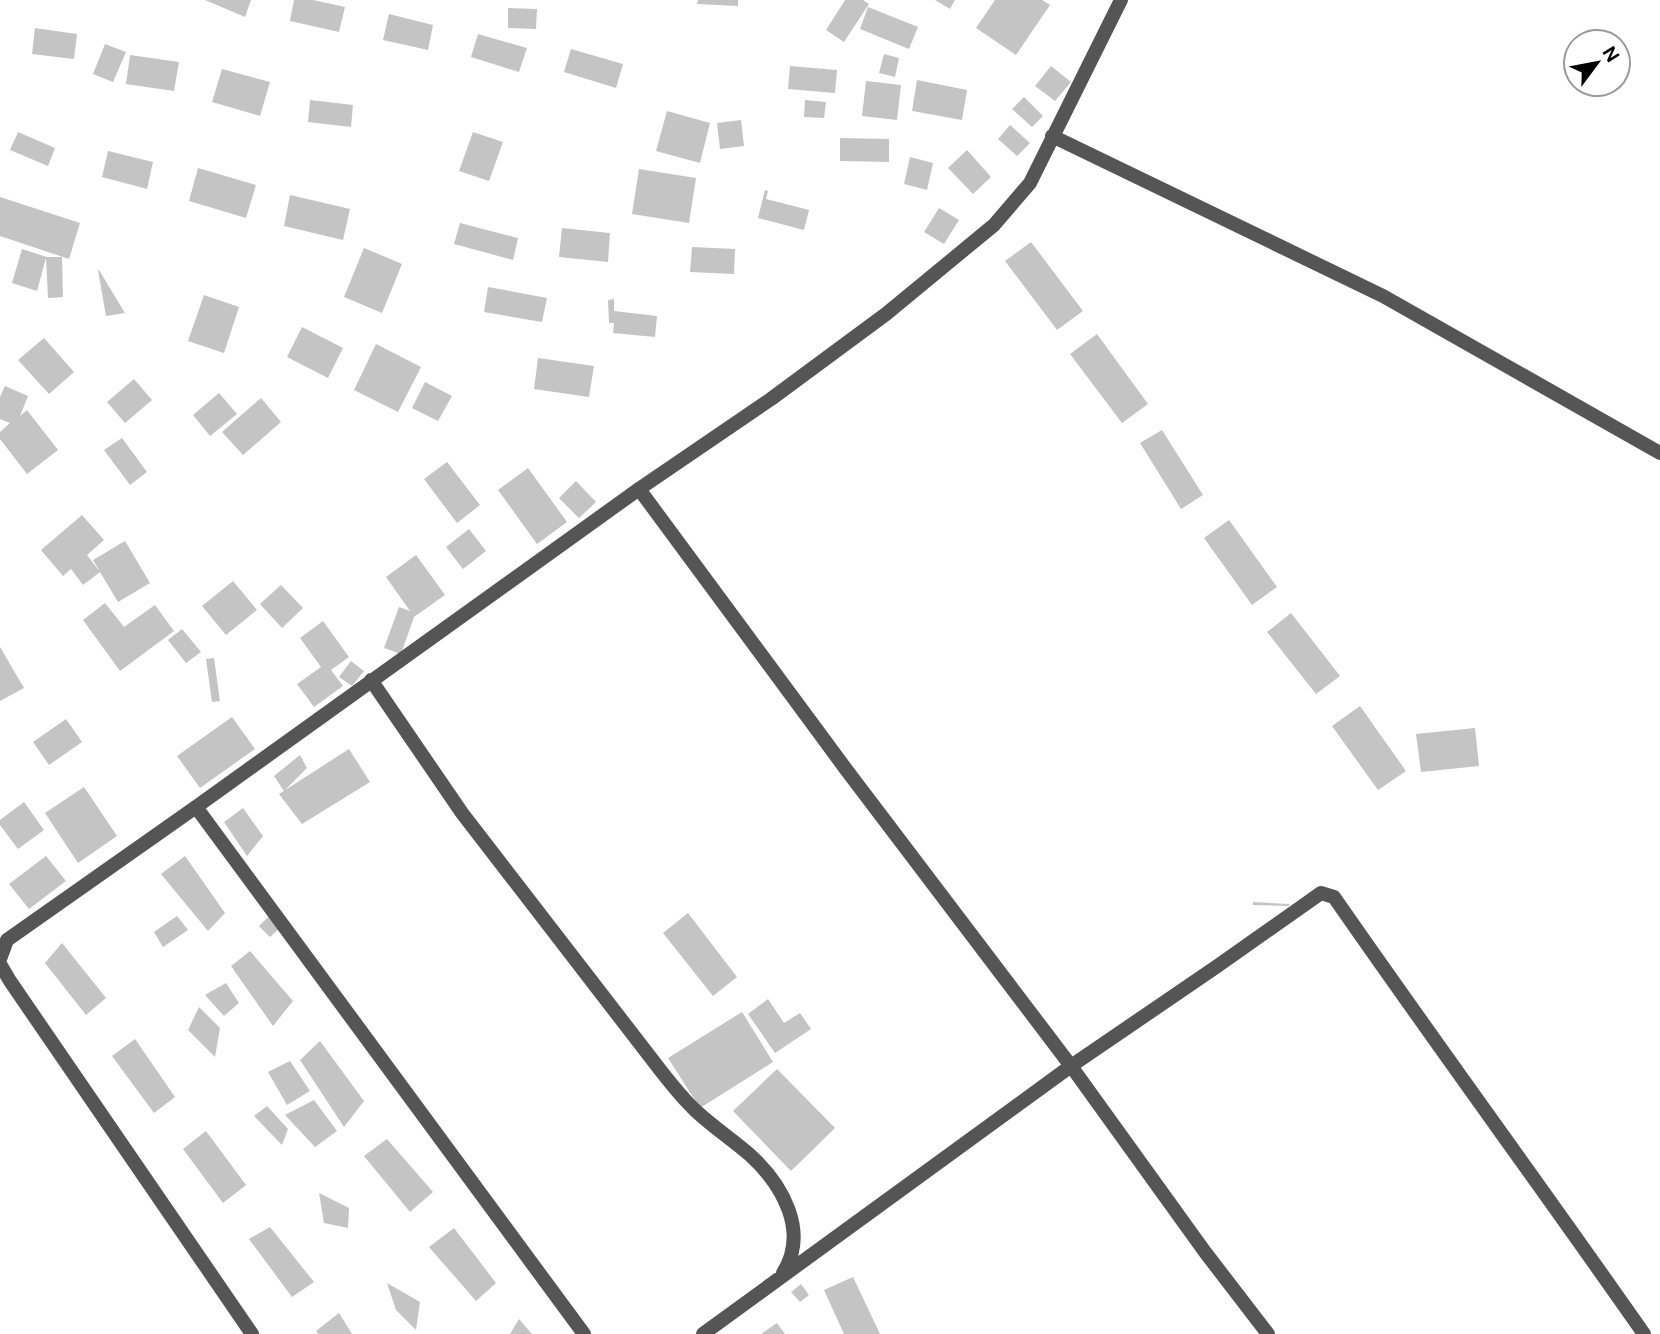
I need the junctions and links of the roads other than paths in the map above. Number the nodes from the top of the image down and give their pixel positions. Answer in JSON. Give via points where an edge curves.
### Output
{"nodes":[{"id":1,"x":1121,"y":0,"type":"edge"},
{"id":2,"x":1052,"y":136,"type":"junction"},
{"id":3,"x":1660,"y":453,"type":"edge"},
{"id":4,"x":639,"y":489,"type":"junction"},
{"id":5,"x":371,"y":680,"type":"junction"},
{"id":6,"x":196,"y":807,"type":"junction"},
{"id":7,"x":0,"y":962,"type":"edge"},
{"id":8,"x":1071,"y":1066,"type":"junction"},
{"id":9,"x":780,"y":1277,"type":"junction"},
{"id":10,"x":252,"y":1334,"type":"edge"},
{"id":11,"x":584,"y":1334,"type":"edge"},
{"id":12,"x":704,"y":1334,"type":"edge"},
{"id":13,"x":1268,"y":1334,"type":"edge"},
{"id":14,"x":1644,"y":1334,"type":"edge"}],
"edges":[{"from":1,"to":2,"type":"street"},
{"from":2,"to":3,"type":"street","via":[[1383,296]]},
{"from":2,"to":4,"type":"street","via":[[1030,183],[994,225],[876,322]]},
{"from":4,"to":5,"type":"street"},
{"from":4,"to":8,"type":"street"},
{"from":5,"to":6,"type":"street"},
{"from":5,"to":9,"type":"street","via":[[462,813],[661,1071],[695,1111],[753,1157],[776,1185],[794,1228],[790,1263]]},
{"from":6,"to":7,"type":"street","via":[[7,940]]},
{"from":6,"to":11,"type":"street"},
{"from":7,"to":10,"type":"street"},
{"from":8,"to":9,"type":"street"},
{"from":8,"to":13,"type":"street"},
{"from":8,"to":14,"type":"street","via":[[1316,895],[1330,894]]},
{"from":9,"to":12,"type":"street"}]}
